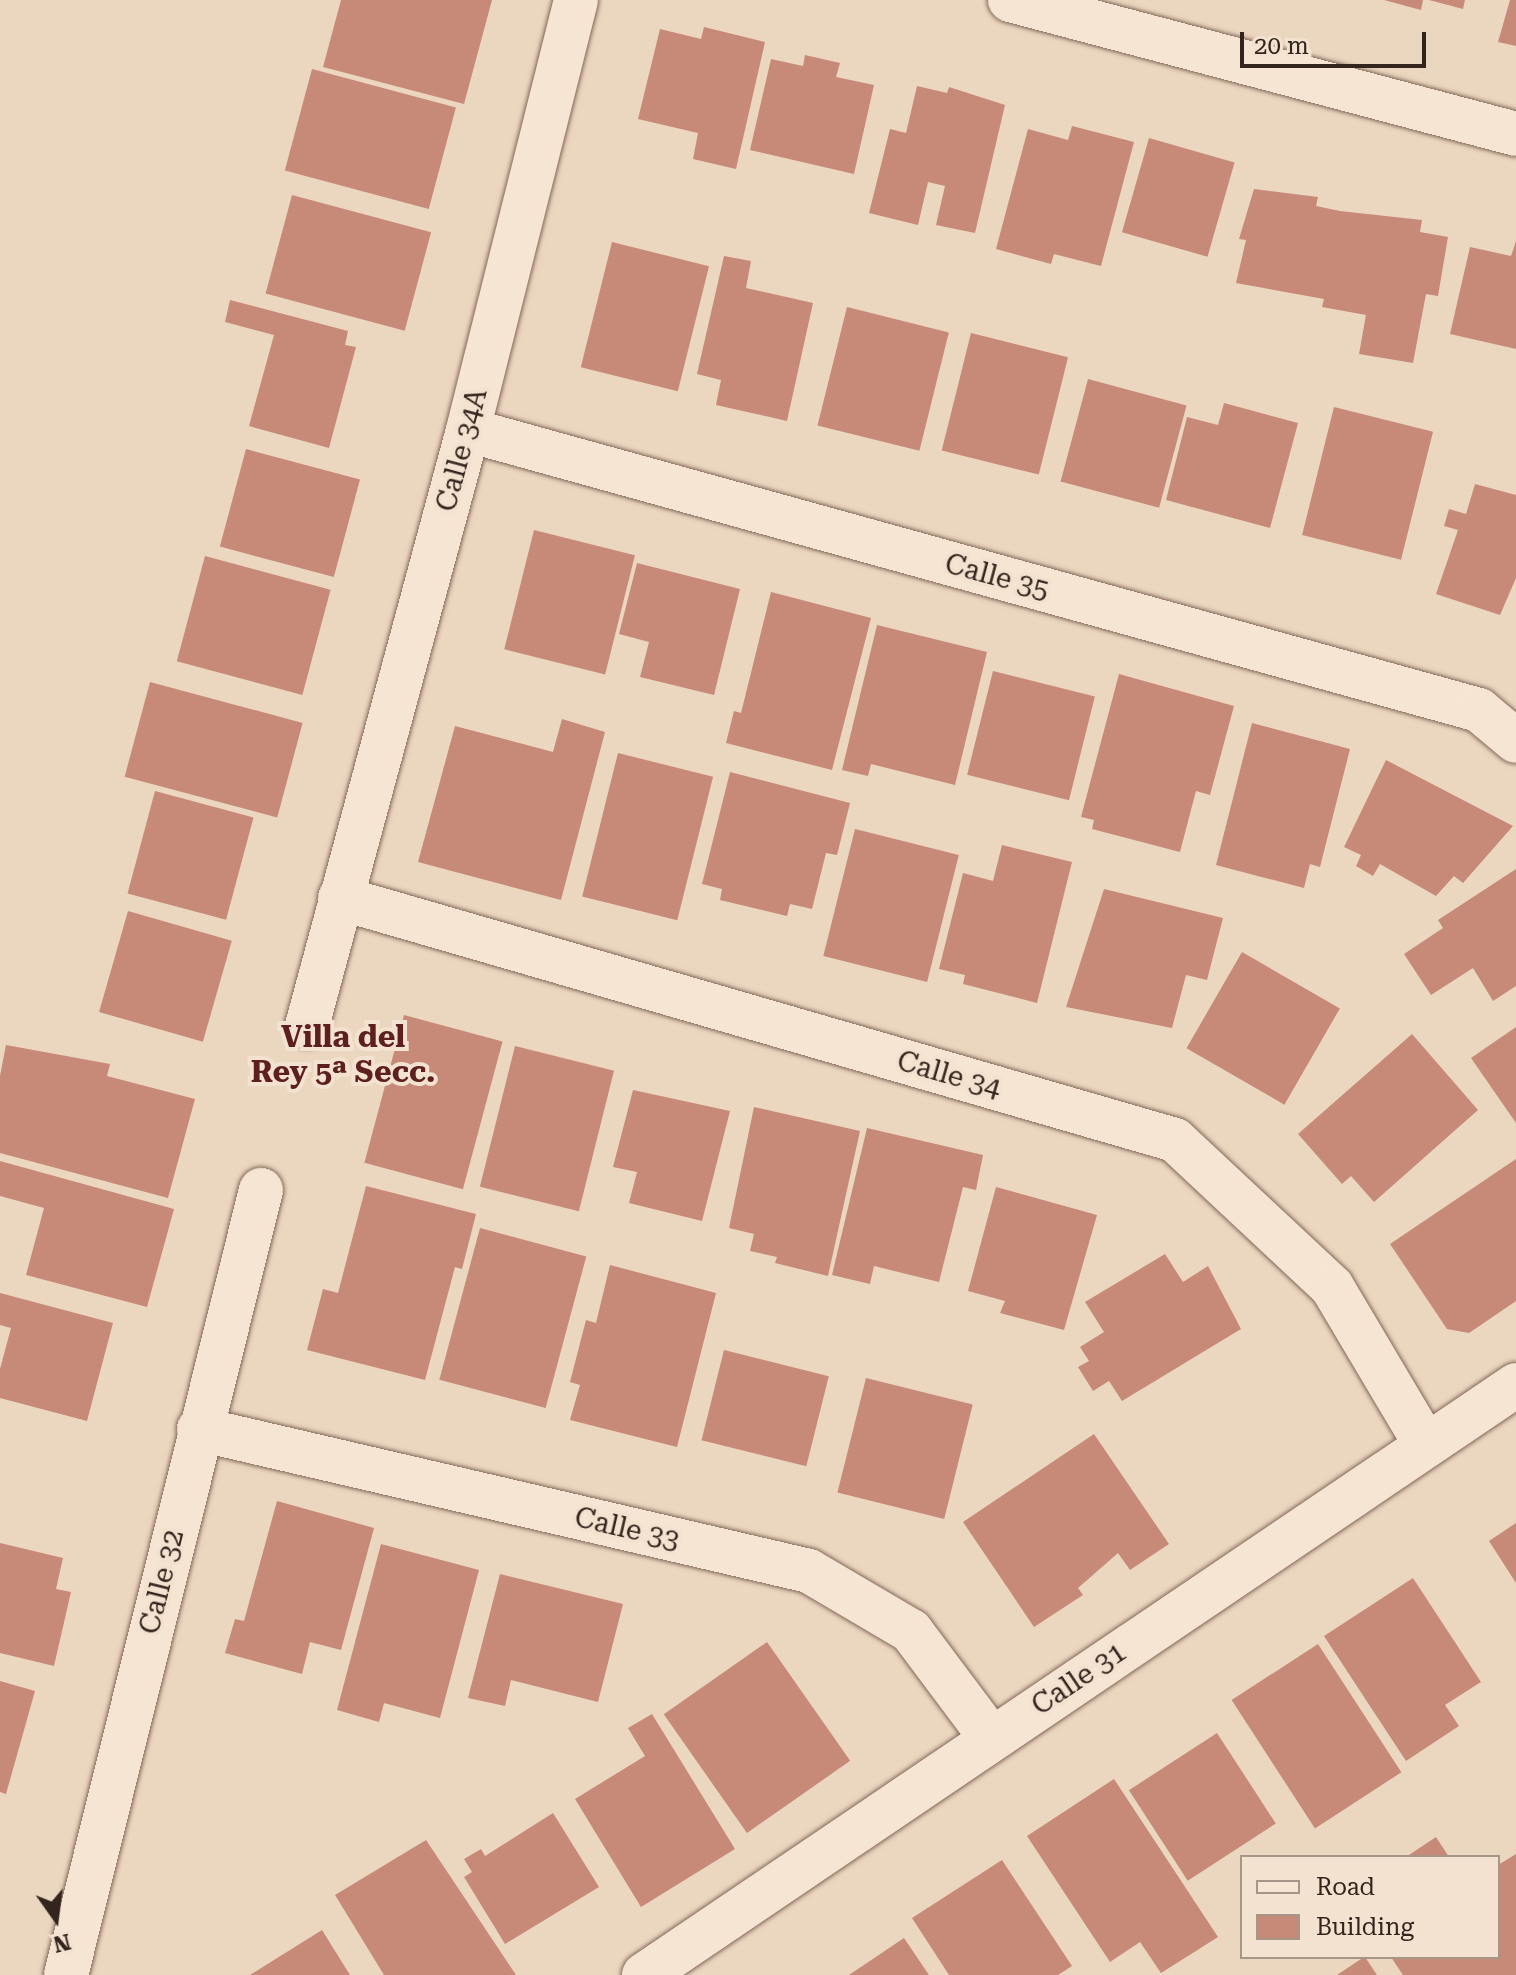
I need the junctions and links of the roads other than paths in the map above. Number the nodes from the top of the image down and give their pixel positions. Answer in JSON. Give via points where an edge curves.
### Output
{"nodes":[{"id":1,"x":576,"y":0,"type":"edge"},
{"id":2,"x":1010,"y":0,"type":"edge"},
{"id":3,"x":1075,"y":8,"type":"edge"},
{"id":4,"x":1516,"y":134,"type":"edge"},
{"id":5,"x":468,"y":430,"type":"junction"},
{"id":6,"x":1516,"y":741,"type":"edge"},
{"id":7,"x":340,"y":898,"type":"junction"},
{"id":8,"x":307,"y":1026,"type":"dead end"},
{"id":9,"x":261,"y":1190,"type":"dead end"},
{"id":10,"x":1516,"y":1385,"type":"edge"},
{"id":11,"x":199,"y":1429,"type":"junction"},
{"id":12,"x":1426,"y":1445,"type":"junction"},
{"id":13,"x":991,"y":1738,"type":"junction"},
{"id":14,"x":66,"y":1975,"type":"edge"},
{"id":15,"x":644,"y":1975,"type":"edge"}],
"edges":[{"from":1,"to":5,"type":"street","name":"Calle 34A"},
{"from":2,"to":3,"type":"street"},
{"from":3,"to":4,"type":"street"},
{"from":5,"to":6,"type":"street","name":"Calle 35","via":[[1479,710]]},
{"from":5,"to":7,"type":"street","name":"Calle 34A"},
{"from":7,"to":8,"type":"street","name":"Calle 34A"},
{"from":7,"to":12,"type":"street","name":"Calle 34","via":[[1175,1140],[1332,1287]]},
{"from":9,"to":11,"type":"street","name":"Calle 32"},
{"from":10,"to":12,"type":"street","name":"Calle 31"},
{"from":11,"to":13,"type":"street","name":"Calle 33","via":[[809,1571],[911,1631]]},
{"from":11,"to":14,"type":"street","name":"Calle 32"},
{"from":12,"to":13,"type":"street","name":"Calle 31"},
{"from":13,"to":15,"type":"street","name":"Calle 31"}]}
